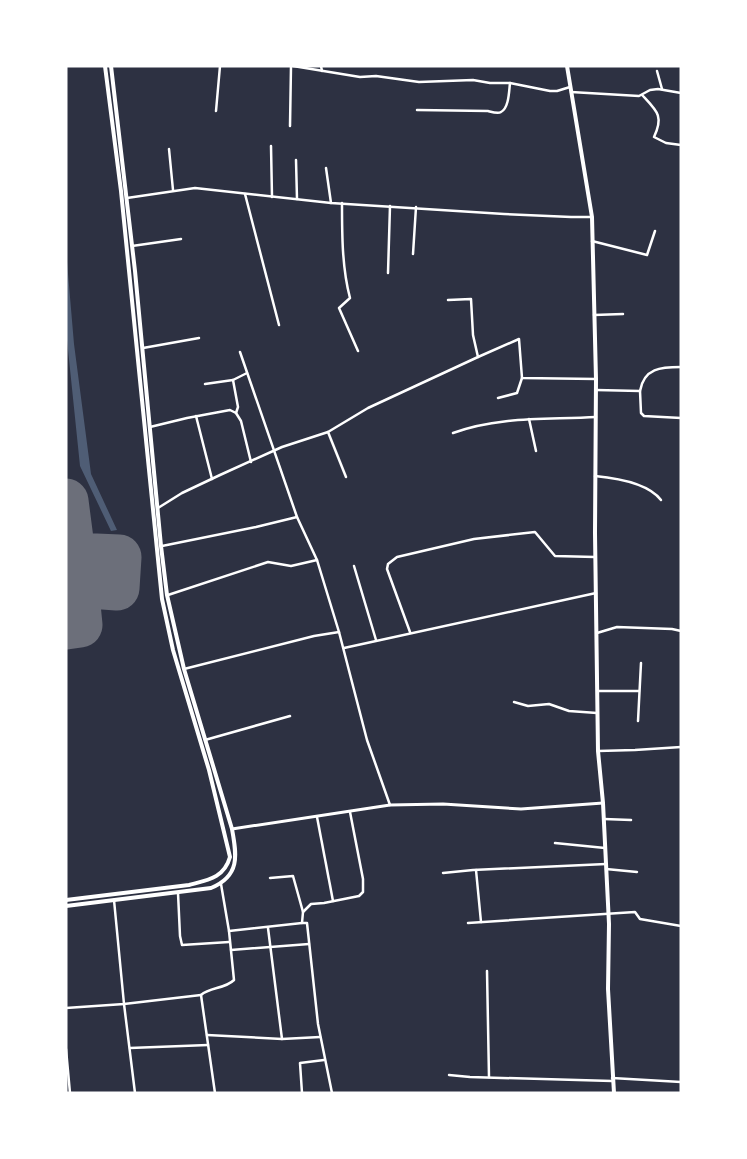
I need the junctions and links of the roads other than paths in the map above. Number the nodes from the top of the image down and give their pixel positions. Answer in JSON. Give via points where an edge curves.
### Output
{"nodes":[{"id":1,"x":105,"y":66,"type":"edge"},
{"id":2,"x":111,"y":66,"type":"edge"},
{"id":3,"x":220,"y":66,"type":"edge"},
{"id":4,"x":292,"y":66,"type":"edge"},
{"id":5,"x":321,"y":66,"type":"edge"},
{"id":6,"x":567,"y":66,"type":"edge"},
{"id":7,"x":322,"y":71,"type":"junction"},
{"id":8,"x":657,"y":71,"type":"dead end"},
{"id":9,"x":510,"y":83,"type":"junction"},
{"id":10,"x":570,"y":89,"type":"junction"},
{"id":11,"x":662,"y":89,"type":"junction"},
{"id":12,"x":681,"y":93,"type":"edge"},
{"id":13,"x":642,"y":95,"type":"junction"},
{"id":14,"x":417,"y":110,"type":"dead end"},
{"id":15,"x":216,"y":111,"type":"dead end"},
{"id":16,"x":290,"y":126,"type":"dead end"},
{"id":17,"x":271,"y":146,"type":"dead end"},
{"id":18,"x":681,"y":146,"type":"edge"},
{"id":19,"x":169,"y":149,"type":"dead end"},
{"id":20,"x":296,"y":160,"type":"dead end"},
{"id":21,"x":326,"y":168,"type":"dead end"},
{"id":22,"x":173,"y":190,"type":"junction"},
{"id":23,"x":245,"y":194,"type":"junction"},
{"id":24,"x":272,"y":197,"type":"junction"},
{"id":25,"x":127,"y":198,"type":"junction"},
{"id":26,"x":297,"y":200,"type":"junction"},
{"id":27,"x":331,"y":202,"type":"junction"},
{"id":28,"x":342,"y":203,"type":"junction"},
{"id":29,"x":390,"y":206,"type":"junction"},
{"id":30,"x":416,"y":208,"type":"junction"},
{"id":31,"x":592,"y":217,"type":"junction"},
{"id":32,"x":655,"y":232,"type":"dead end"},
{"id":33,"x":181,"y":239,"type":"dead end"},
{"id":34,"x":592,"y":240,"type":"junction"},
{"id":35,"x":132,"y":246,"type":"junction"},
{"id":36,"x":413,"y":254,"type":"dead end"},
{"id":37,"x":388,"y":273,"type":"dead end"},
{"id":38,"x":448,"y":300,"type":"dead end"},
{"id":39,"x":594,"y":314,"type":"junction"},
{"id":40,"x":623,"y":314,"type":"dead end"},
{"id":41,"x":280,"y":325,"type":"dead end"},
{"id":42,"x":199,"y":338,"type":"dead end"},
{"id":43,"x":142,"y":348,"type":"junction"},
{"id":44,"x":358,"y":351,"type":"dead end"},
{"id":45,"x":240,"y":352,"type":"dead end"},
{"id":46,"x":478,"y":357,"type":"junction"},
{"id":47,"x":681,"y":367,"type":"edge"},
{"id":48,"x":247,"y":373,"type":"junction"},
{"id":49,"x":522,"y":378,"type":"junction"},
{"id":50,"x":596,"y":379,"type":"junction"},
{"id":51,"x":233,"y":380,"type":"junction"},
{"id":52,"x":205,"y":384,"type":"dead end"},
{"id":53,"x":596,"y":390,"type":"junction"},
{"id":54,"x":640,"y":391,"type":"junction"},
{"id":55,"x":498,"y":398,"type":"dead end"},
{"id":56,"x":236,"y":413,"type":"junction"},
{"id":57,"x":196,"y":416,"type":"junction"},
{"id":58,"x":596,"y":416,"type":"junction"},
{"id":59,"x":681,"y":418,"type":"edge"},
{"id":60,"x":529,"y":419,"type":"junction"},
{"id":61,"x":150,"y":427,"type":"junction"},
{"id":62,"x":328,"y":432,"type":"junction"},
{"id":63,"x":453,"y":433,"type":"dead end"},
{"id":64,"x":274,"y":451,"type":"junction"},
{"id":65,"x":536,"y":451,"type":"dead end"},
{"id":66,"x":251,"y":462,"type":"junction"},
{"id":67,"x":595,"y":476,"type":"junction"},
{"id":68,"x":346,"y":477,"type":"dead end"},
{"id":69,"x":212,"y":479,"type":"junction"},
{"id":70,"x":661,"y":500,"type":"dead end"},
{"id":71,"x":158,"y":508,"type":"junction"},
{"id":72,"x":297,"y":517,"type":"junction"},
{"id":73,"x":161,"y":546,"type":"junction"},
{"id":74,"x":596,"y":557,"type":"junction"},
{"id":75,"x":317,"y":560,"type":"junction"},
{"id":76,"x":354,"y":566,"type":"dead end"},
{"id":77,"x":596,"y":593,"type":"junction"},
{"id":78,"x":167,"y":595,"type":"junction"},
{"id":79,"x":681,"y":631,"type":"edge"},
{"id":80,"x":339,"y":632,"type":"junction"},
{"id":81,"x":410,"y":632,"type":"junction"},
{"id":82,"x":597,"y":634,"type":"junction"},
{"id":83,"x":376,"y":640,"type":"junction"},
{"id":84,"x":344,"y":648,"type":"junction"},
{"id":85,"x":641,"y":664,"type":"dead end"},
{"id":86,"x":184,"y":669,"type":"junction"},
{"id":87,"x":598,"y":691,"type":"junction"},
{"id":88,"x":639,"y":691,"type":"junction"},
{"id":89,"x":514,"y":702,"type":"dead end"},
{"id":90,"x":598,"y":713,"type":"junction"},
{"id":91,"x":290,"y":716,"type":"dead end"},
{"id":92,"x":638,"y":720,"type":"dead end"},
{"id":93,"x":205,"y":740,"type":"junction"},
{"id":94,"x":681,"y":747,"type":"edge"},
{"id":95,"x":598,"y":751,"type":"junction"},
{"id":96,"x":603,"y":803,"type":"junction"},
{"id":97,"x":390,"y":805,"type":"junction"},
{"id":98,"x":350,"y":811,"type":"junction"},
{"id":99,"x":317,"y":817,"type":"junction"},
{"id":100,"x":604,"y":819,"type":"junction"},
{"id":101,"x":631,"y":820,"type":"dead end"},
{"id":102,"x":232,"y":829,"type":"junction"},
{"id":103,"x":555,"y":843,"type":"dead end"},
{"id":104,"x":605,"y":848,"type":"junction"},
{"id":105,"x":606,"y":864,"type":"junction"},
{"id":106,"x":606,"y":869,"type":"junction"},
{"id":107,"x":476,"y":870,"type":"junction"},
{"id":108,"x":637,"y":872,"type":"dead end"},
{"id":109,"x":443,"y":873,"type":"dead end"},
{"id":110,"x":270,"y":878,"type":"dead end"},
{"id":111,"x":221,"y":884,"type":"junction"},
{"id":112,"x":178,"y":893,"type":"junction"},
{"id":113,"x":66,"y":900,"type":"edge"},
{"id":114,"x":114,"y":900,"type":"junction"},
{"id":115,"x":333,"y":902,"type":"junction"},
{"id":116,"x":66,"y":906,"type":"edge"},
{"id":117,"x":303,"y":912,"type":"junction"},
{"id":118,"x":607,"y":913,"type":"junction"},
{"id":119,"x":307,"y":922,"type":"junction"},
{"id":120,"x":481,"y":922,"type":"junction"},
{"id":121,"x":468,"y":923,"type":"dead end"},
{"id":122,"x":681,"y":926,"type":"edge"},
{"id":123,"x":268,"y":928,"type":"junction"},
{"id":124,"x":229,"y":931,"type":"junction"},
{"id":125,"x":229,"y":942,"type":"junction"},
{"id":126,"x":309,"y":944,"type":"junction"},
{"id":127,"x":270,"y":946,"type":"junction"},
{"id":128,"x":230,"y":950,"type":"junction"},
{"id":129,"x":487,"y":971,"type":"dead end"},
{"id":130,"x":201,"y":995,"type":"junction"},
{"id":131,"x":124,"y":1004,"type":"junction"},
{"id":132,"x":66,"y":1008,"type":"edge"},
{"id":133,"x":206,"y":1035,"type":"junction"},
{"id":134,"x":320,"y":1038,"type":"junction"},
{"id":135,"x":282,"y":1039,"type":"junction"},
{"id":136,"x":208,"y":1045,"type":"junction"},
{"id":137,"x":130,"y":1048,"type":"junction"},
{"id":138,"x":66,"y":1049,"type":"edge"},
{"id":139,"x":324,"y":1060,"type":"junction"},
{"id":140,"x":449,"y":1075,"type":"dead end"},
{"id":141,"x":489,"y":1078,"type":"junction"},
{"id":142,"x":612,"y":1080,"type":"junction"},
{"id":143,"x":681,"y":1082,"type":"edge"},
{"id":144,"x":70,"y":1093,"type":"edge"},
{"id":145,"x":135,"y":1093,"type":"edge"},
{"id":146,"x":215,"y":1093,"type":"edge"},
{"id":147,"x":302,"y":1093,"type":"edge"},
{"id":148,"x":332,"y":1093,"type":"edge"},
{"id":149,"x":614,"y":1093,"type":"edge"}],
"edges":[{"from":1,"to":113,"type":"main road","via":[[121,191],[162,599],[230,857],[227,867],[206,881]]},
{"from":2,"to":25,"type":"main road"},
{"from":3,"to":15,"type":"street"},
{"from":4,"to":7,"type":"street"},
{"from":4,"to":16,"type":"street"},
{"from":5,"to":7,"type":"street"},
{"from":6,"to":10,"type":"main road"},
{"from":7,"to":9,"type":"street","via":[[419,82],[473,80]]},
{"from":8,"to":11,"type":"street"},
{"from":9,"to":10,"type":"street","via":[[550,91]]},
{"from":9,"to":14,"type":"street","via":[[506,106],[499,113]]},
{"from":10,"to":13,"type":"street"},
{"from":10,"to":31,"type":"main road"},
{"from":11,"to":12,"type":"street"},
{"from":11,"to":13,"type":"street"},
{"from":13,"to":18,"type":"street","via":[[657,111],[659,126],[654,138]]},
{"from":17,"to":24,"type":"street"},
{"from":19,"to":22,"type":"street"},
{"from":20,"to":26,"type":"street"},
{"from":21,"to":27,"type":"street"},
{"from":22,"to":23,"type":"street","via":[[195,188]]},
{"from":22,"to":25,"type":"street"},
{"from":23,"to":24,"type":"street"},
{"from":23,"to":41,"type":"street"},
{"from":24,"to":26,"type":"street"},
{"from":25,"to":35,"type":"main road"},
{"from":26,"to":27,"type":"street"},
{"from":27,"to":28,"type":"street"},
{"from":28,"to":29,"type":"street"},
{"from":28,"to":44,"type":"street","via":[[350,298],[339,308]]},
{"from":29,"to":30,"type":"street"},
{"from":29,"to":37,"type":"street"},
{"from":30,"to":31,"type":"street"},
{"from":30,"to":36,"type":"street"},
{"from":31,"to":34,"type":"main road"},
{"from":32,"to":34,"type":"street","via":[[648,256]]},
{"from":33,"to":35,"type":"street"},
{"from":34,"to":39,"type":"main road"},
{"from":35,"to":43,"type":"main road"},
{"from":38,"to":46,"type":"street","via":[[471,299]]},
{"from":39,"to":40,"type":"street"},
{"from":39,"to":50,"type":"main road"},
{"from":42,"to":43,"type":"street"},
{"from":43,"to":61,"type":"main road"},
{"from":45,"to":48,"type":"street"},
{"from":46,"to":49,"type":"street","via":[[519,339]]},
{"from":46,"to":62,"type":"street","via":[[368,408]]},
{"from":47,"to":54,"type":"street","via":[[656,369],[647,374]]},
{"from":48,"to":51,"type":"street"},
{"from":48,"to":64,"type":"street"},
{"from":49,"to":50,"type":"street"},
{"from":49,"to":55,"type":"street","via":[[518,393]]},
{"from":50,"to":53,"type":"main road"},
{"from":51,"to":52,"type":"street"},
{"from":51,"to":56,"type":"street","via":[[238,407]]},
{"from":53,"to":54,"type":"street"},
{"from":53,"to":58,"type":"main road"},
{"from":54,"to":59,"type":"street","via":[[644,416]]},
{"from":56,"to":57,"type":"street","via":[[230,410]]},
{"from":56,"to":66,"type":"street"},
{"from":57,"to":61,"type":"street"},
{"from":57,"to":69,"type":"street"},
{"from":58,"to":60,"type":"street"},
{"from":58,"to":67,"type":"main road"},
{"from":60,"to":63,"type":"street","via":[[474,426]]},
{"from":60,"to":65,"type":"street"},
{"from":61,"to":71,"type":"main road"},
{"from":62,"to":64,"type":"street"},
{"from":62,"to":68,"type":"street"},
{"from":64,"to":66,"type":"street"},
{"from":64,"to":72,"type":"street"},
{"from":66,"to":69,"type":"street"},
{"from":67,"to":70,"type":"street","via":[[617,478],[655,492]]},
{"from":67,"to":74,"type":"main road"},
{"from":69,"to":71,"type":"street"},
{"from":71,"to":73,"type":"main road"},
{"from":72,"to":73,"type":"street"},
{"from":72,"to":75,"type":"street"},
{"from":73,"to":78,"type":"main road"},
{"from":74,"to":77,"type":"main road"},
{"from":74,"to":81,"type":"street","via":[[555,556],[535,532],[474,539],[397,557],[388,564],[387,570]]},
{"from":75,"to":78,"type":"street","via":[[291,566],[268,562]]},
{"from":75,"to":80,"type":"street"},
{"from":76,"to":83,"type":"street"},
{"from":77,"to":81,"type":"street"},
{"from":77,"to":82,"type":"main road"},
{"from":78,"to":86,"type":"main road"},
{"from":79,"to":82,"type":"street","via":[[617,627]]},
{"from":80,"to":84,"type":"street"},
{"from":80,"to":86,"type":"street"},
{"from":81,"to":83,"type":"street"},
{"from":82,"to":87,"type":"main road"},
{"from":83,"to":84,"type":"street"},
{"from":84,"to":97,"type":"street","via":[[367,740]]},
{"from":85,"to":88,"type":"street"},
{"from":86,"to":93,"type":"main road"},
{"from":87,"to":88,"type":"street"},
{"from":87,"to":90,"type":"main road"},
{"from":88,"to":92,"type":"street"},
{"from":89,"to":90,"type":"street","via":[[528,706],[549,704],[569,711]]},
{"from":90,"to":95,"type":"main road"},
{"from":91,"to":93,"type":"street"},
{"from":93,"to":102,"type":"main road"},
{"from":94,"to":95,"type":"street"},
{"from":95,"to":96,"type":"main road"},
{"from":96,"to":97,"type":"street","via":[[520,809],[443,804]]},
{"from":96,"to":100,"type":"main road"},
{"from":97,"to":98,"type":"street"},
{"from":98,"to":99,"type":"street"},
{"from":98,"to":115,"type":"street","via":[[363,892],[359,896]]},
{"from":99,"to":102,"type":"street"},
{"from":99,"to":115,"type":"street"},
{"from":100,"to":101,"type":"street"},
{"from":100,"to":104,"type":"main road"},
{"from":102,"to":111,"type":"main road","via":[[236,852],[234,866],[230,876]]},
{"from":103,"to":104,"type":"street"},
{"from":104,"to":105,"type":"main road"},
{"from":105,"to":106,"type":"main road"},
{"from":105,"to":107,"type":"street"},
{"from":106,"to":108,"type":"street"},
{"from":106,"to":118,"type":"main road"},
{"from":107,"to":109,"type":"street"},
{"from":107,"to":120,"type":"street"},
{"from":110,"to":117,"type":"street","via":[[293,876]]},
{"from":111,"to":112,"type":"main road"},
{"from":111,"to":124,"type":"street"},
{"from":112,"to":114,"type":"main road"},
{"from":112,"to":125,"type":"street","via":[[182,945]]},
{"from":114,"to":116,"type":"main road"},
{"from":114,"to":131,"type":"street"},
{"from":115,"to":117,"type":"street","via":[[311,904]]},
{"from":117,"to":119,"type":"street","via":[[302,923]]},
{"from":118,"to":120,"type":"street"},
{"from":118,"to":122,"type":"street","via":[[635,912],[640,919]]},
{"from":118,"to":142,"type":"main road"},
{"from":119,"to":123,"type":"street"},
{"from":119,"to":126,"type":"street"},
{"from":120,"to":121,"type":"street"},
{"from":123,"to":124,"type":"street"},
{"from":123,"to":127,"type":"street"},
{"from":124,"to":125,"type":"street"},
{"from":125,"to":128,"type":"street"},
{"from":126,"to":127,"type":"street"},
{"from":126,"to":134,"type":"street"},
{"from":127,"to":128,"type":"street"},
{"from":127,"to":135,"type":"street"},
{"from":128,"to":130,"type":"street","via":[[234,980]]},
{"from":129,"to":141,"type":"street"},
{"from":130,"to":131,"type":"street"},
{"from":130,"to":133,"type":"street"},
{"from":131,"to":132,"type":"street"},
{"from":131,"to":137,"type":"street"},
{"from":133,"to":135,"type":"street"},
{"from":133,"to":136,"type":"street"},
{"from":134,"to":135,"type":"street"},
{"from":134,"to":139,"type":"street"},
{"from":136,"to":137,"type":"street"},
{"from":136,"to":146,"type":"street"},
{"from":137,"to":145,"type":"street"},
{"from":138,"to":144,"type":"street"},
{"from":139,"to":147,"type":"street","via":[[300,1063]]},
{"from":139,"to":148,"type":"street"},
{"from":140,"to":141,"type":"street"},
{"from":141,"to":142,"type":"street"},
{"from":142,"to":143,"type":"street"},
{"from":142,"to":149,"type":"main road"}]}
